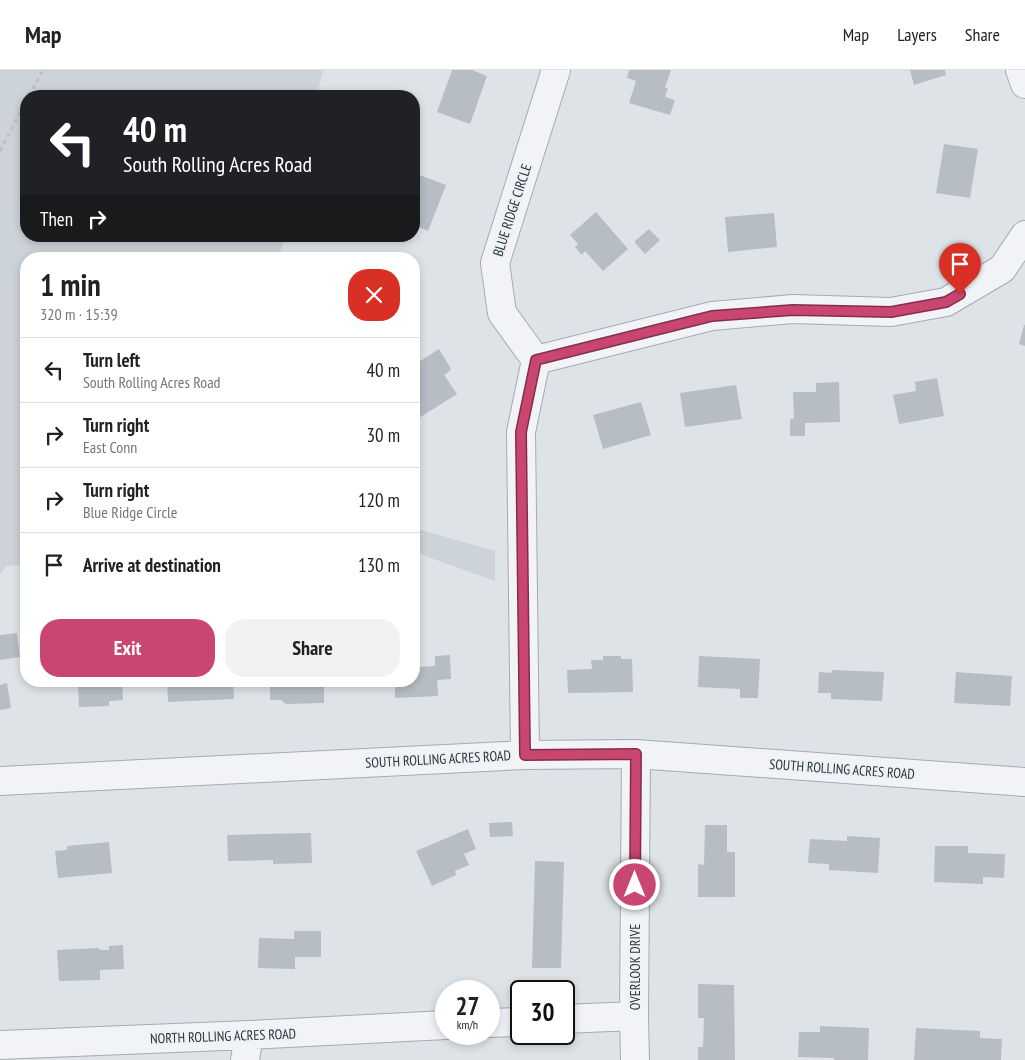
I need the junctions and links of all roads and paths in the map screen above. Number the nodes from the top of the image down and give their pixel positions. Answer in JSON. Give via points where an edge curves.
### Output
{"nodes":[{"id":1,"x":43,"y":70,"type":"edge"},
{"id":2,"x":556,"y":70,"type":"edge"},
{"id":3,"x":1020,"y":70,"type":"edge"},
{"id":4,"x":1025,"y":84,"type":"edge"},
{"id":5,"x":32,"y":90,"type":"edge"},
{"id":6,"x":20,"y":113,"type":"edge"},
{"id":7,"x":0,"y":151,"type":"edge"},
{"id":8,"x":1025,"y":235,"type":"edge"},
{"id":9,"x":536,"y":360,"type":"junction"},
{"id":10,"x":636,"y":754,"type":"junction"},
{"id":11,"x":525,"y":755,"type":"junction"},
{"id":12,"x":0,"y":781,"type":"edge"},
{"id":13,"x":1025,"y":782,"type":"edge"},
{"id":14,"x":634,"y":1016,"type":"junction"},
{"id":15,"x":575,"y":1019,"type":"edge"},
{"id":16,"x":435,"y":1026,"type":"edge"},
{"id":17,"x":0,"y":1045,"type":"edge"},
{"id":18,"x":247,"y":1048,"type":"edge"},
{"id":19,"x":636,"y":1060,"type":"edge"}],
"edges":[{"from":1,"to":5,"type":"path"},
{"from":2,"to":9,"type":"street","name":"BLUE RIDGE CIRCLE","via":[[495,263],[502,312]]},
{"from":3,"to":4,"type":"street"},
{"from":6,"to":7,"type":"path"},
{"from":8,"to":9,"type":"street","via":[[1002,269],[946,302],[891,312],[793,310],[712,316]]},
{"from":9,"to":11,"type":"street","via":[[521,432]]},
{"from":10,"to":11,"type":"street","name":"SOUTH ROLLING ACRES ROAD"},
{"from":10,"to":13,"type":"street","name":"SOUTH ROLLING ACRES ROAD"},
{"from":10,"to":14,"type":"street","name":"OVERLOOK DRIVE"},
{"from":11,"to":12,"type":"street","name":"SOUTH ROLLING ACRES ROAD"},
{"from":14,"to":15,"type":"street"},
{"from":14,"to":19,"type":"street","name":"OVERLOOK DRIVE"},
{"from":16,"to":18,"type":"street","name":"NORTH ROLLING ACRES ROAD"},
{"from":17,"to":18,"type":"street","name":"NORTH ROLLING ACRES ROAD"}]}
